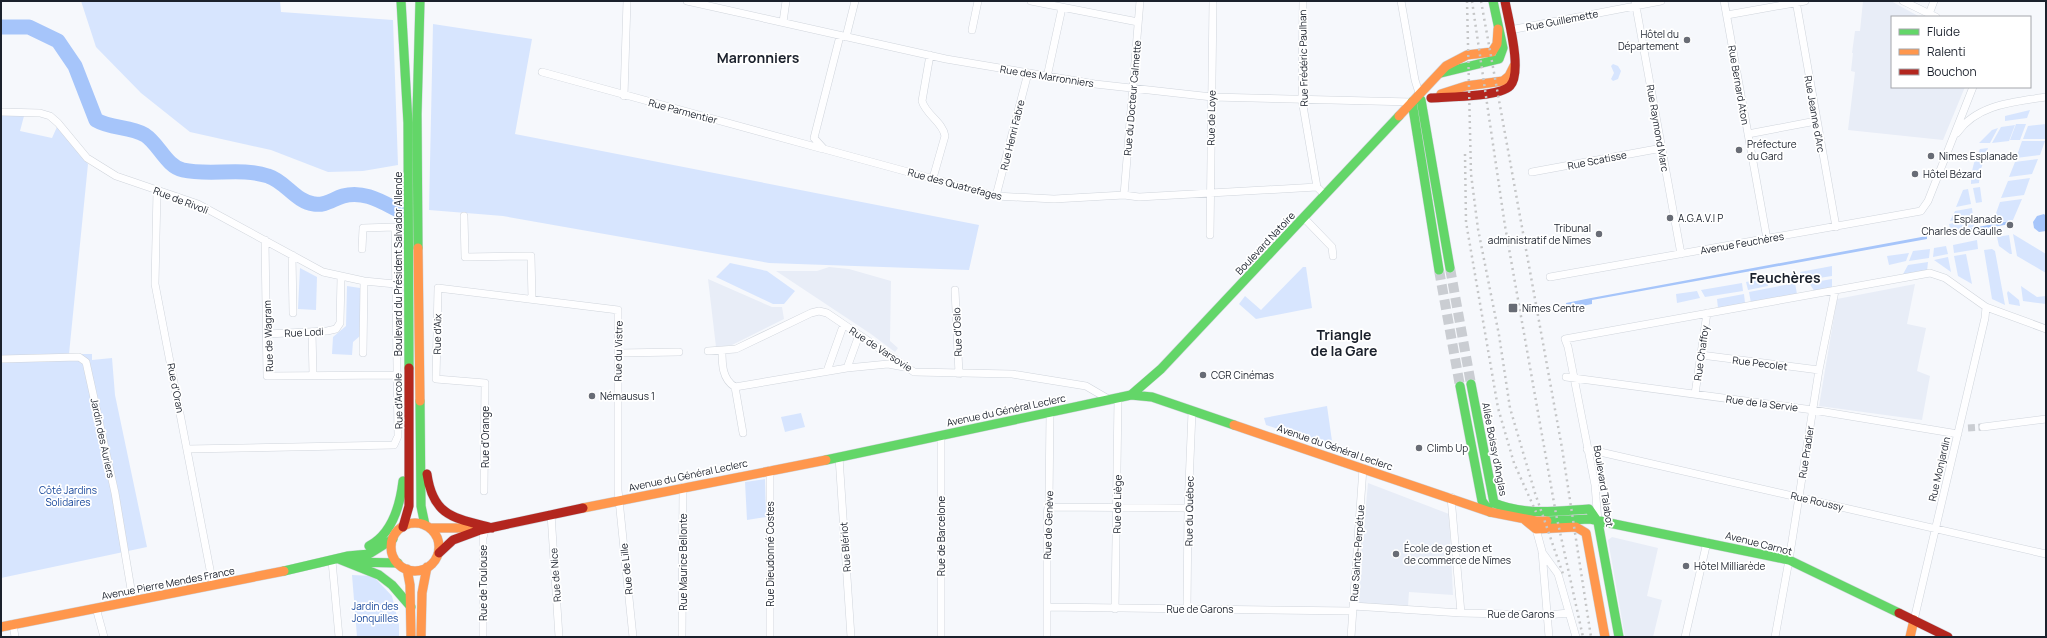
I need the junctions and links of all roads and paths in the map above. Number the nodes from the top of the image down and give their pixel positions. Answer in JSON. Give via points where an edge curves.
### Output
{"nodes":[{"id":1,"x":401,"y":1,"type":"edge"},
{"id":2,"x":420,"y":1,"type":"edge"},
{"id":3,"x":628,"y":1,"type":"edge"},
{"id":4,"x":687,"y":1,"type":"edge"},
{"id":5,"x":786,"y":1,"type":"edge"},
{"id":6,"x":855,"y":1,"type":"edge"},
{"id":7,"x":978,"y":1,"type":"edge"},
{"id":8,"x":1031,"y":1,"type":"edge"},
{"id":9,"x":1140,"y":1,"type":"edge"},
{"id":10,"x":1213,"y":1,"type":"edge"},
{"id":11,"x":1303,"y":1,"type":"edge"},
{"id":12,"x":1401,"y":1,"type":"edge"},
{"id":13,"x":1493,"y":1,"type":"edge"},
{"id":14,"x":1505,"y":1,"type":"edge"},
{"id":15,"x":1661,"y":1,"type":"edge"},
{"id":16,"x":1724,"y":1,"type":"edge"},
{"id":17,"x":1805,"y":1,"type":"edge"},
{"id":18,"x":1903,"y":1,"type":"edge"},
{"id":19,"x":1934,"y":1,"type":"edge"},
{"id":20,"x":1796,"y":2,"type":"edge"},
{"id":21,"x":1636,"y":3,"type":"edge"},
{"id":22,"x":1062,"y":8,"type":"junction"},
{"id":23,"x":1726,"y":15,"type":"junction"},
{"id":24,"x":1932,"y":16,"type":"edge"},
{"id":25,"x":783,"y":22,"type":"junction"},
{"id":26,"x":1138,"y":22,"type":"junction"},
{"id":27,"x":1498,"y":29,"type":"junction"},
{"id":28,"x":972,"y":30,"type":"dead end"},
{"id":29,"x":1510,"y":30,"type":"junction"},
{"id":30,"x":843,"y":37,"type":"junction"},
{"id":31,"x":930,"y":55,"type":"junction"},
{"id":32,"x":542,"y":72,"type":"dead end"},
{"id":33,"x":1028,"y":73,"type":"junction"},
{"id":34,"x":1438,"y":74,"type":"junction"},
{"id":35,"x":1047,"y":77,"type":"junction"},
{"id":36,"x":1973,"y":88,"type":"edge"},
{"id":37,"x":1132,"y":89,"type":"junction"},
{"id":38,"x":624,"y":96,"type":"junction"},
{"id":39,"x":1212,"y":97,"type":"junction"},
{"id":40,"x":2046,"y":97,"type":"edge"},
{"id":41,"x":1418,"y":99,"type":"junction"},
{"id":42,"x":1302,"y":100,"type":"junction"},
{"id":43,"x":1,"y":112,"type":"edge"},
{"id":44,"x":1816,"y":121,"type":"junction"},
{"id":45,"x":1748,"y":134,"type":"junction"},
{"id":46,"x":1950,"y":143,"type":"junction"},
{"id":47,"x":1662,"y":148,"type":"junction"},
{"id":48,"x":824,"y":149,"type":"junction"},
{"id":49,"x":1532,"y":172,"type":"dead end"},
{"id":50,"x":933,"y":178,"type":"junction"},
{"id":51,"x":1316,"y":187,"type":"junction"},
{"id":52,"x":157,"y":191,"type":"junction"},
{"id":53,"x":1210,"y":193,"type":"junction"},
{"id":54,"x":1325,"y":194,"type":"junction"},
{"id":55,"x":996,"y":196,"type":"junction"},
{"id":56,"x":1124,"y":196,"type":"junction"},
{"id":57,"x":464,"y":216,"type":"dead end"},
{"id":58,"x":1304,"y":218,"type":"junction"},
{"id":59,"x":1836,"y":227,"type":"junction"},
{"id":60,"x":409,"y":230,"type":"junction"},
{"id":61,"x":1210,"y":236,"type":"dead end"},
{"id":62,"x":1767,"y":239,"type":"junction"},
{"id":63,"x":265,"y":240,"type":"junction"},
{"id":64,"x":362,"y":249,"type":"dead end"},
{"id":65,"x":1681,"y":254,"type":"junction"},
{"id":66,"x":292,"y":255,"type":"junction"},
{"id":67,"x":1333,"y":256,"type":"dead end"},
{"id":68,"x":1450,"y":268,"type":"tunnel mouth"},
{"id":69,"x":1439,"y":270,"type":"tunnel mouth"},
{"id":70,"x":341,"y":277,"type":"junction"},
{"id":71,"x":1550,"y":277,"type":"dead end"},
{"id":72,"x":364,"y":281,"type":"junction"},
{"id":73,"x":395,"y":284,"type":"junction"},
{"id":74,"x":438,"y":288,"type":"joint"},
{"id":75,"x":955,"y":290,"type":"dead end"},
{"id":76,"x":1835,"y":291,"type":"junction"},
{"id":77,"x":532,"y":299,"type":"junction"},
{"id":78,"x":1986,"y":307,"type":"junction"},
{"id":79,"x":1708,"y":312,"type":"junction"},
{"id":80,"x":293,"y":313,"type":"dead end"},
{"id":81,"x":842,"y":329,"type":"dead end"},
{"id":82,"x":2046,"y":329,"type":"edge"},
{"id":83,"x":312,"y":332,"type":"junction"},
{"id":84,"x":267,"y":334,"type":"junction"},
{"id":85,"x":858,"y":335,"type":"junction"},
{"id":86,"x":722,"y":350,"type":"junction"},
{"id":87,"x":708,"y":351,"type":"dead end"},
{"id":88,"x":679,"y":352,"type":"dead end"},
{"id":89,"x":363,"y":353,"type":"dead end"},
{"id":90,"x":618,"y":353,"type":"junction"},
{"id":91,"x":1701,"y":355,"type":"junction"},
{"id":92,"x":1,"y":359,"type":"edge"},
{"id":93,"x":906,"y":367,"type":"junction"},
{"id":94,"x":847,"y":368,"type":"junction"},
{"id":95,"x":1819,"y":370,"type":"junction"},
{"id":96,"x":827,"y":371,"type":"junction"},
{"id":97,"x":959,"y":374,"type":"junction"},
{"id":98,"x":397,"y":375,"type":"junction"},
{"id":99,"x":313,"y":376,"type":"junction"},
{"id":100,"x":1570,"y":378,"type":"junction"},
{"id":101,"x":485,"y":383,"type":"joint"},
{"id":102,"x":1471,"y":384,"type":"tunnel mouth"},
{"id":103,"x":1460,"y":386,"type":"tunnel mouth"},
{"id":104,"x":735,"y":387,"type":"junction"},
{"id":105,"x":1695,"y":394,"type":"junction"},
{"id":106,"x":1131,"y":395,"type":"junction"},
{"id":107,"x":1114,"y":399,"type":"junction"},
{"id":108,"x":1812,"y":410,"type":"junction"},
{"id":109,"x":1192,"y":412,"type":"junction"},
{"id":110,"x":1050,"y":413,"type":"junction"},
{"id":111,"x":2046,"y":419,"type":"edge"},
{"id":112,"x":1983,"y":427,"type":"tunnel mouth"},
{"id":113,"x":1968,"y":428,"type":"tunnel mouth"},
{"id":114,"x":1959,"y":431,"type":"junction"},
{"id":115,"x":743,"y":433,"type":"dead end"},
{"id":116,"x":941,"y":435,"type":"junction"},
{"id":117,"x":420,"y":437,"type":"junction"},
{"id":118,"x":188,"y":449,"type":"junction"},
{"id":119,"x":1587,"y":449,"type":"junction"},
{"id":120,"x":839,"y":457,"type":"junction"},
{"id":121,"x":1363,"y":468,"type":"junction"},
{"id":122,"x":770,"y":470,"type":"junction"},
{"id":123,"x":684,"y":487,"type":"junction"},
{"id":124,"x":484,"y":491,"type":"dead end"},
{"id":125,"x":1798,"y":496,"type":"junction"},
{"id":126,"x":1451,"y":498,"type":"junction"},
{"id":127,"x":618,"y":501,"type":"junction"},
{"id":128,"x":1494,"y":503,"type":"junction"},
{"id":129,"x":1049,"y":507,"type":"junction"},
{"id":130,"x":1118,"y":508,"type":"junction"},
{"id":131,"x":1188,"y":508,"type":"junction"},
{"id":132,"x":1490,"y":512,"type":"junction"},
{"id":133,"x":551,"y":514,"type":"junction"},
{"id":134,"x":1525,"y":520,"type":"junction"},
{"id":135,"x":1598,"y":522,"type":"junction"},
{"id":136,"x":403,"y":526,"type":"junction"},
{"id":137,"x":428,"y":527,"type":"junction"},
{"id":138,"x":486,"y":529,"type":"junction"},
{"id":139,"x":1536,"y":529,"type":"junction"},
{"id":140,"x":1936,"y":530,"type":"junction"},
{"id":141,"x":393,"y":540,"type":"junction"},
{"id":142,"x":1707,"y":542,"type":"junction"},
{"id":143,"x":1542,"y":551,"type":"junction"},
{"id":144,"x":439,"y":553,"type":"junction"},
{"id":145,"x":2046,"y":554,"type":"edge"},
{"id":146,"x":336,"y":560,"type":"junction"},
{"id":147,"x":1789,"y":560,"type":"junction"},
{"id":148,"x":398,"y":563,"type":"junction"},
{"id":149,"x":427,"y":568,"type":"junction"},
{"id":150,"x":407,"y":569,"type":"junction"},
{"id":151,"x":213,"y":584,"type":"junction"},
{"id":152,"x":134,"y":601,"type":"junction"},
{"id":153,"x":411,"y":607,"type":"junction"},
{"id":154,"x":1047,"y":607,"type":"junction"},
{"id":155,"x":96,"y":608,"type":"junction"},
{"id":156,"x":1115,"y":609,"type":"junction"},
{"id":157,"x":1187,"y":609,"type":"junction"},
{"id":158,"x":1353,"y":609,"type":"junction"},
{"id":159,"x":1461,"y":613,"type":"junction"},
{"id":160,"x":1569,"y":613,"type":"junction"},
{"id":161,"x":1547,"y":615,"type":"junction"},
{"id":162,"x":1914,"y":620,"type":"junction"},
{"id":163,"x":13,"y":624,"type":"junction"},
{"id":164,"x":1,"y":627,"type":"edge"},
{"id":165,"x":16,"y":637,"type":"edge"},
{"id":166,"x":104,"y":637,"type":"edge"},
{"id":167,"x":339,"y":637,"type":"edge"},
{"id":168,"x":411,"y":637,"type":"edge"},
{"id":169,"x":421,"y":637,"type":"edge"},
{"id":170,"x":483,"y":637,"type":"edge"},
{"id":171,"x":559,"y":637,"type":"edge"},
{"id":172,"x":633,"y":637,"type":"edge"},
{"id":173,"x":682,"y":637,"type":"edge"},
{"id":174,"x":770,"y":637,"type":"edge"},
{"id":175,"x":851,"y":637,"type":"edge"},
{"id":176,"x":942,"y":637,"type":"edge"},
{"id":177,"x":1047,"y":637,"type":"edge"},
{"id":178,"x":1352,"y":637,"type":"edge"},
{"id":179,"x":1549,"y":637,"type":"edge"},
{"id":180,"x":1576,"y":637,"type":"edge"},
{"id":181,"x":1605,"y":637,"type":"edge"},
{"id":182,"x":1619,"y":637,"type":"edge"},
{"id":183,"x":1685,"y":637,"type":"edge"},
{"id":184,"x":1775,"y":637,"type":"edge"},
{"id":185,"x":1910,"y":637,"type":"edge"},
{"id":186,"x":1948,"y":637,"type":"edge"}],
"edges":[{"from":1,"to":60,"type":"main road","name":"Boulevard du Président Salvador Allende","via":[[408,123]]},
{"from":2,"to":117,"type":"main road","name":"Boulevard du Président Salvador Allende","via":[[417,114]]},
{"from":3,"to":38,"type":"street"},
{"from":4,"to":25,"type":"street","name":"Rue des Marronniers"},
{"from":5,"to":25,"type":"street"},
{"from":6,"to":30,"type":"street"},
{"from":7,"to":28,"type":"street"},
{"from":8,"to":22,"type":"street"},
{"from":9,"to":26,"type":"street","name":"Rue du Docteur Calmette"},
{"from":10,"to":39,"type":"street","name":"Rue de Loye"},
{"from":11,"to":42,"type":"street","name":"Rue Frédéric Paulhan"},
{"from":12,"to":41,"type":"street"},
{"from":13,"to":27,"type":"main road"},
{"from":14,"to":29,"type":"main road"},
{"from":15,"to":21,"type":"street","name":"Rue Guillemette"},
{"from":16,"to":23,"type":"street","name":"Rue Bernard Aton"},
{"from":17,"to":20,"type":"street"},
{"from":18,"to":24,"type":"street"},
{"from":19,"to":24,"type":"street"},
{"from":20,"to":23,"type":"street"},
{"from":20,"to":44,"type":"street","name":"Rue Jeanne d'Arc"},
{"from":21,"to":29,"type":"street","name":"Rue Guillemette"},
{"from":21,"to":47,"type":"street","name":"Rue Raymond Marc"},
{"from":22,"to":26,"type":"street"},
{"from":22,"to":35,"type":"street"},
{"from":23,"to":45,"type":"street","name":"Rue Bernard Aton"},
{"from":25,"to":30,"type":"street","name":"Rue des Marronniers"},
{"from":26,"to":37,"type":"street","name":"Rue du Docteur Calmette"},
{"from":27,"to":34,"type":"main road","via":[[1498,42],[1492,52],[1465,56],[1446,66]]},
{"from":27,"to":34,"type":"main road","name":"Boulevard Natoire","via":[[1503,48],[1499,59]]},
{"from":29,"to":41,"type":"main road","via":[[1515,65],[1514,79],[1509,86],[1501,91],[1460,97]]},
{"from":30,"to":31,"type":"street","name":"Rue des Marronniers"},
{"from":30,"to":48,"type":"street","via":[[814,138]]},
{"from":31,"to":33,"type":"street","name":"Rue des Marronniers"},
{"from":31,"to":50,"type":"street","via":[[922,101],[944,131]]},
{"from":32,"to":38,"type":"street","name":"Rue Parmentier"},
{"from":33,"to":35,"type":"street","name":"Rue des Marronniers"},
{"from":33,"to":55,"type":"street","name":"Rue Henri Fabre"},
{"from":34,"to":41,"type":"main road","name":"Boulevard Natoire"},
{"from":35,"to":37,"type":"street","name":"Rue des Marronniers"},
{"from":36,"to":46,"type":"street"},
{"from":37,"to":39,"type":"street","name":"Rue des Marronniers"},
{"from":37,"to":56,"type":"street","name":"Rue du Docteur Calmette"},
{"from":38,"to":48,"type":"street","name":"Rue Parmentier"},
{"from":39,"to":42,"type":"street","name":"Rue des Marronniers"},
{"from":39,"to":53,"type":"street","name":"Rue de Loye"},
{"from":40,"to":46,"type":"street","via":[[2007,103],[1989,109],[1961,127]]},
{"from":41,"to":42,"type":"street","name":"Rue des Marronniers"},
{"from":41,"to":54,"type":"main road","name":"Boulevard Natoire"},
{"from":41,"to":68,"type":"main road"},
{"from":41,"to":69,"type":"main road"},
{"from":42,"to":51,"type":"street","name":"Rue Frédéric Paulhan"},
{"from":43,"to":52,"type":"street","name":"Rue de Rivoli","via":[[40,113],[50,116],[88,158],[116,176]]},
{"from":44,"to":45,"type":"street"},
{"from":44,"to":59,"type":"street","name":"Rue Jeanne d'Arc"},
{"from":45,"to":62,"type":"street","name":"Rue Bernard Aton"},
{"from":46,"to":59,"type":"street","name":"Avenue Feuchères","via":[[1928,201],[1921,211]]},
{"from":47,"to":49,"type":"street","name":"Rue Scatisse"},
{"from":47,"to":65,"type":"street","name":"Rue Raymond Marc"},
{"from":48,"to":50,"type":"street","name":"Rue des Quatrefages"},
{"from":50,"to":55,"type":"street","name":"Rue des Quatrefages"},
{"from":51,"to":53,"type":"street","name":"Rue des Quatrefages"},
{"from":51,"to":54,"type":"street"},
{"from":52,"to":63,"type":"street","name":"Rue de Rivoli","via":[[198,204]]},
{"from":52,"to":118,"type":"street","name":"Rue d'Oran","via":[[155,284]]},
{"from":53,"to":56,"type":"street","name":"Rue des Quatrefages"},
{"from":53,"to":61,"type":"street","name":"Rue de Loye"},
{"from":54,"to":58,"type":"main road","name":"Boulevard Natoire"},
{"from":55,"to":56,"type":"street","name":"Rue des Quatrefages","via":[[1054,199]]},
{"from":57,"to":77,"type":"street","via":[[465,257],[531,256]]},
{"from":58,"to":67,"type":"street","via":[[1332,247]]},
{"from":58,"to":106,"type":"main road","name":"Boulevard Natoire","via":[[1161,369]]},
{"from":59,"to":62,"type":"street","name":"Avenue Feuchères"},
{"from":60,"to":136,"type":"main road","name":"Boulevard du Président Salvador Allende","via":[[409,506]]},
{"from":60,"to":146,"type":"main road","via":[[404,262],[402,492],[380,540],[344,553]]},
{"from":62,"to":65,"type":"street","name":"Avenue Feuchères"},
{"from":63,"to":66,"type":"street","name":"Rue de Rivoli"},
{"from":63,"to":84,"type":"street","name":"Rue de Wagram"},
{"from":64,"to":73,"type":"street","name":"Rue d'Arcole","via":[[362,228],[395,227]]},
{"from":65,"to":71,"type":"street","name":"Avenue Feuchères"},
{"from":66,"to":70,"type":"street","name":"Rue de Rivoli","via":[[323,272]]},
{"from":66,"to":80,"type":"street"},
{"from":70,"to":72,"type":"street","name":"Rue de Rivoli"},
{"from":70,"to":83,"type":"street","name":"Rue Lodi","via":[[340,323],[336,329],[327,332]]},
{"from":72,"to":73,"type":"street","name":"Rue de Rivoli"},
{"from":72,"to":89,"type":"street"},
{"from":73,"to":98,"type":"street","name":"Rue d'Arcole"},
{"from":74,"to":77,"type":"street","name":"Rue du Vistre"},
{"from":74,"to":101,"type":"street","name":"Rue d'Aix","via":[[436,379]]},
{"from":75,"to":97,"type":"street","name":"Rue d'Oslo"},
{"from":76,"to":78,"type":"street","via":[[1930,273],[1945,278]]},
{"from":76,"to":79,"type":"street"},
{"from":76,"to":95,"type":"street","name":"Rue Pradier"},
{"from":77,"to":90,"type":"street","name":"Rue du Vistre","via":[[618,310]]},
{"from":78,"to":82,"type":"street"},
{"from":78,"to":114,"type":"street","name":"Rue Monjardin"},
{"from":79,"to":91,"type":"street","name":"Rue Chaffoy"},
{"from":79,"to":100,"type":"street","name":"Boulevard Talabot","via":[[1565,339]]},
{"from":81,"to":96,"type":"street"},
{"from":83,"to":84,"type":"street","name":"Rue Lodi"},
{"from":83,"to":99,"type":"street"},
{"from":84,"to":99,"type":"street","name":"Rue de Wagram","via":[[267,376]]},
{"from":85,"to":86,"type":"street","name":"Rue de Varsovie","via":[[827,313],[819,311],[736,349]]},
{"from":85,"to":93,"type":"street","name":"Rue de Varsovie"},
{"from":85,"to":94,"type":"street"},
{"from":86,"to":87,"type":"street","name":"Rue de Varsovie"},
{"from":86,"to":104,"type":"street","via":[[724,374],[728,383]]},
{"from":88,"to":90,"type":"street"},
{"from":90,"to":127,"type":"street","name":"Rue du Vistre"},
{"from":91,"to":95,"type":"street","name":"Rue Pecolet"},
{"from":91,"to":105,"type":"street","name":"Rue Chaffoy"},
{"from":92,"to":152,"type":"street","name":"Jardin des Auriers","via":[[79,357],[86,362],[115,493]]},
{"from":93,"to":94,"type":"street","via":[[888,364]]},
{"from":93,"to":97,"type":"street","name":"Rue de Varsovie","via":[[914,372]]},
{"from":94,"to":96,"type":"street"},
{"from":95,"to":108,"type":"street","name":"Rue Pradier"},
{"from":96,"to":104,"type":"street"},
{"from":97,"to":107,"type":"street","name":"Rue de Varsovie","via":[[1012,374],[1064,382],[1086,386]]},
{"from":98,"to":99,"type":"street","name":"Rue de Wagram"},
{"from":98,"to":118,"type":"street","name":"Rue d'Arcole","via":[[398,436],[394,445]]},
{"from":100,"to":105,"type":"street","name":"Rue de la Servie"},
{"from":100,"to":119,"type":"street","name":"Boulevard Talabot"},
{"from":101,"to":124,"type":"street","name":"Rue d'Orange"},
{"from":102,"to":128,"type":"main road","name":"Allée Boissy d'Anglas"},
{"from":103,"to":132,"type":"main road","via":[[1482,501]]},
{"from":104,"to":115,"type":"street"},
{"from":105,"to":108,"type":"street","name":"Rue de la Servie"},
{"from":106,"to":107,"type":"main road","name":"Avenue du Général Leclerc"},
{"from":106,"to":109,"type":"main road","name":"Avenue du Général Leclerc","via":[[1152,397]]},
{"from":107,"to":110,"type":"main road","name":"Avenue du Général Leclerc"},
{"from":107,"to":130,"type":"street","name":"Rue de Liège"},
{"from":108,"to":114,"type":"street","name":"Rue de la Servie"},
{"from":108,"to":125,"type":"street","name":"Rue Pradier"},
{"from":109,"to":121,"type":"main road","name":"Avenue du Général Leclerc"},
{"from":109,"to":131,"type":"street","name":"Rue du Québec"},
{"from":110,"to":116,"type":"main road","name":"Avenue du Général Leclerc"},
{"from":110,"to":129,"type":"street","name":"Rue de Genève"},
{"from":111,"to":112,"type":"street"},
{"from":113,"to":114,"type":"street","name":"Rue de la Servie"},
{"from":114,"to":140,"type":"street","name":"Rue Monjardin"},
{"from":116,"to":120,"type":"main road","name":"Avenue du Général Leclerc"},
{"from":116,"to":176,"type":"street","name":"Rue de Barcelone"},
{"from":117,"to":137,"type":"main road","name":"Boulevard du Président Salvador Allende","via":[[421,506]]},
{"from":117,"to":138,"type":"main road","via":[[426,452],[427,487],[434,503],[443,512]]},
{"from":118,"to":151,"type":"street","name":"Rue d'Oran"},
{"from":119,"to":125,"type":"street","name":"Rue Roussy"},
{"from":119,"to":135,"type":"street","name":"Boulevard Talabot","via":[[1595,485]]},
{"from":120,"to":122,"type":"main road","name":"Avenue du Général Leclerc"},
{"from":120,"to":175,"type":"street","name":"Rue Blériot"},
{"from":121,"to":126,"type":"main road","name":"Avenue du Général Leclerc"},
{"from":121,"to":158,"type":"street","name":"Rue Sainte-Perpétue"},
{"from":122,"to":123,"type":"main road","name":"Avenue du Général Leclerc"},
{"from":122,"to":174,"type":"street","name":"Rue Dieudonné Costes"},
{"from":123,"to":127,"type":"main road","name":"Avenue du Général Leclerc"},
{"from":123,"to":173,"type":"street","name":"Rue Maurice Bellonte"},
{"from":125,"to":140,"type":"street","name":"Rue Roussy"},
{"from":125,"to":147,"type":"street","name":"Rue Pradier"},
{"from":126,"to":132,"type":"main road","name":"Avenue du Général Leclerc"},
{"from":126,"to":159,"type":"street"},
{"from":127,"to":133,"type":"main road","name":"Avenue du Général Leclerc"},
{"from":127,"to":172,"type":"street","name":"Rue de Lille"},
{"from":128,"to":132,"type":"main road"},
{"from":128,"to":135,"type":"main road","name":"Allée Boissy d'Anglas","via":[[1509,510],[1524,512],[1589,510]]},
{"from":129,"to":130,"type":"street"},
{"from":129,"to":154,"type":"street","name":"Rue de Genève"},
{"from":130,"to":131,"type":"street"},
{"from":130,"to":156,"type":"street","name":"Rue de Liège"},
{"from":131,"to":157,"type":"street","name":"Rue du Québec"},
{"from":132,"to":134,"type":"main road","name":"Avenue du Général Leclerc"},
{"from":133,"to":138,"type":"main road","name":"Avenue du Général Leclerc"},
{"from":133,"to":171,"type":"street","name":"Rue de Nice"},
{"from":134,"to":135,"type":"main road","name":"Avenue du Général Leclerc","via":[[1590,519]]},
{"from":134,"to":139,"type":"main road","name":"Avenue du Général Leclerc"},
{"from":135,"to":142,"type":"main road","name":"Avenue Carnot"},
{"from":135,"to":182,"type":"main road","name":"Boulevard Talabot"},
{"from":136,"to":137,"type":"main road","via":[[414,523]]},
{"from":136,"to":141,"type":"main road","name":"Boulevard du Président Salvador Allende"},
{"from":137,"to":138,"type":"main road","name":"Avenue du Général Leclerc"},
{"from":137,"to":144,"type":"main road","name":"Boulevard du Président Salvador Allende","via":[[438,540]]},
{"from":138,"to":144,"type":"main road","name":"Avenue du Général Leclerc","via":[[454,540]]},
{"from":138,"to":170,"type":"street","name":"Rue de Toulouse","via":[[483,538]]},
{"from":139,"to":143,"type":"street"},
{"from":139,"to":181,"type":"main road","via":[[1576,527],[1586,533]]},
{"from":140,"to":145,"type":"street","name":"Rue Roussy"},
{"from":140,"to":162,"type":"street","name":"Rue Monjardin"},
{"from":141,"to":146,"type":"main road","name":"Avenue Pierre Mendes France","via":[[369,554]]},
{"from":141,"to":148,"type":"main road","via":[[392,552]]},
{"from":142,"to":147,"type":"main road","name":"Avenue Carnot"},
{"from":142,"to":183,"type":"street"},
{"from":143,"to":160,"type":"street","via":[[1558,574]]},
{"from":143,"to":161,"type":"street"},
{"from":144,"to":149,"type":"main road"},
{"from":146,"to":148,"type":"main road","name":"Avenue Pierre Mendes France"},
{"from":146,"to":151,"type":"main road","name":"Avenue Pierre Mendes France"},
{"from":146,"to":153,"type":"main road","via":[[379,575],[392,585]]},
{"from":146,"to":167,"type":"street"},
{"from":147,"to":162,"type":"main road","name":"Avenue Carnot"},
{"from":147,"to":184,"type":"street","name":"Rue Pradier"},
{"from":148,"to":150,"type":"main road"},
{"from":149,"to":150,"type":"main road","via":[[417,571]]},
{"from":149,"to":169,"type":"main road","via":[[421,603]]},
{"from":150,"to":153,"type":"main road"},
{"from":151,"to":152,"type":"main road","name":"Avenue Pierre Mendes France"},
{"from":152,"to":155,"type":"main road","name":"Avenue Pierre Mendes France"},
{"from":153,"to":168,"type":"main road"},
{"from":154,"to":156,"type":"street","name":"Rue de Garons"},
{"from":154,"to":177,"type":"street","name":"Rue de Genève"},
{"from":155,"to":163,"type":"main road","name":"Avenue Pierre Mendes France"},
{"from":155,"to":166,"type":"street"},
{"from":156,"to":157,"type":"street","name":"Rue de Garons"},
{"from":157,"to":158,"type":"street","name":"Rue de Garons"},
{"from":158,"to":159,"type":"street","name":"Rue de Garons"},
{"from":158,"to":178,"type":"street","name":"Rue Sainte-Perpétue"},
{"from":159,"to":161,"type":"street","name":"Rue de Garons"},
{"from":160,"to":161,"type":"street","name":"Rue de Garons"},
{"from":160,"to":180,"type":"street"},
{"from":161,"to":179,"type":"street"},
{"from":162,"to":185,"type":"main road","name":"Rue Monjardin"},
{"from":162,"to":186,"type":"main road","name":"Avenue Carnot"},
{"from":163,"to":164,"type":"main road","name":"Avenue Pierre Mendes France"},
{"from":163,"to":165,"type":"street"}]}
